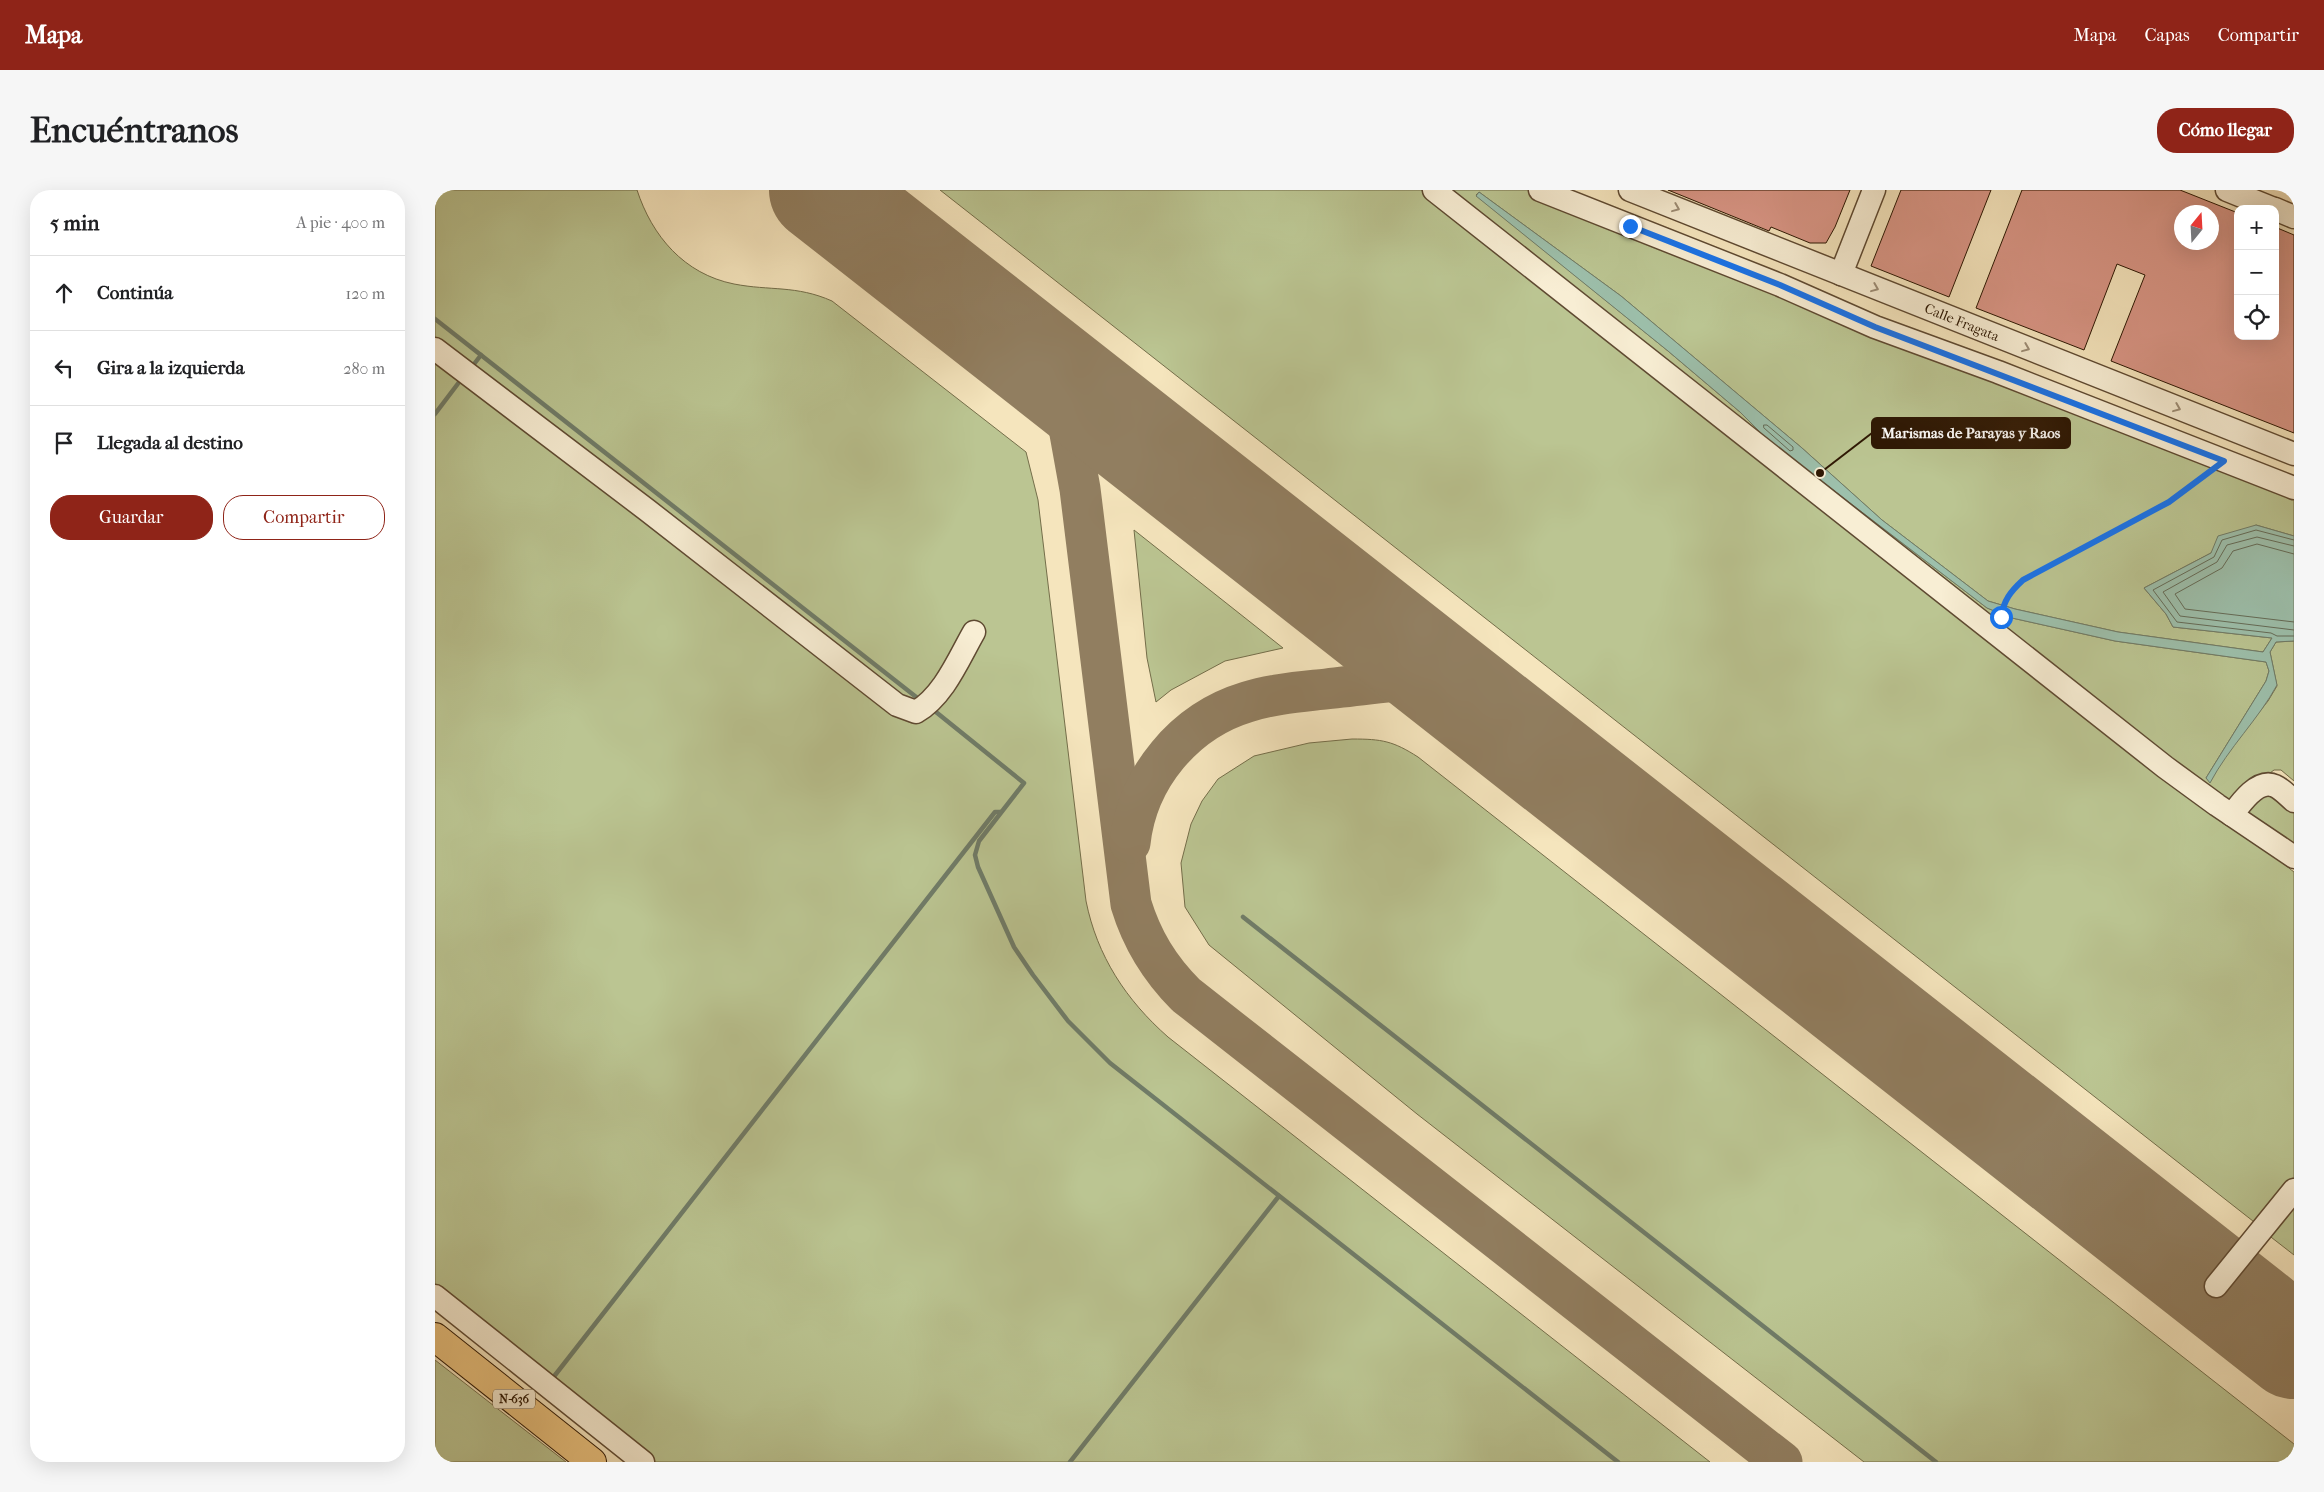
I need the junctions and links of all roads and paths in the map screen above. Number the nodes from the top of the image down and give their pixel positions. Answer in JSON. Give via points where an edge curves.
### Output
{"nodes":[{"id":1,"x":1434,"y":190,"type":"edge"},
{"id":2,"x":1540,"y":190,"type":"edge"},
{"id":3,"x":1630,"y":190,"type":"edge"},
{"id":4,"x":1874,"y":190,"type":"edge"},
{"id":5,"x":2227,"y":190,"type":"edge"},
{"id":6,"x":2265,"y":205,"type":"edge"},
{"id":7,"x":2279,"y":211,"type":"edge"},
{"id":8,"x":2294,"y":217,"type":"edge"},
{"id":9,"x":1841,"y":274,"type":"junction"},
{"id":10,"x":435,"y":349,"type":"edge"},
{"id":11,"x":2294,"y":454,"type":"edge"},
{"id":12,"x":2224,"y":461,"type":"junction"},
{"id":13,"x":2294,"y":488,"type":"edge"},
{"id":14,"x":2001,"y":617,"type":"dead end"},
{"id":15,"x":974,"y":632,"type":"dead end"},
{"id":16,"x":2294,"y":801,"type":"edge"},
{"id":17,"x":2232,"y":815,"type":"junction"},
{"id":18,"x":2294,"y":857,"type":"edge"},
{"id":19,"x":2294,"y":1190,"type":"edge"},
{"id":20,"x":2216,"y":1286,"type":"dead end"},
{"id":21,"x":435,"y":1296,"type":"edge"},
{"id":22,"x":435,"y":1337,"type":"edge"},
{"id":23,"x":592,"y":1462,"type":"edge"},
{"id":24,"x":643,"y":1462,"type":"edge"}],
"edges":[{"from":1,"to":17,"type":"street","via":[[2165,767]]},
{"from":2,"to":12,"type":"street","via":[[1780,285],[1875,327]]},
{"from":3,"to":9,"type":"street","name":"Calle Fragata","one_way":true},
{"from":4,"to":9,"type":"street"},
{"from":5,"to":6,"type":"street"},
{"from":7,"to":8,"type":"street"},
{"from":9,"to":11,"type":"street","name":"Calle Fragata","one_way":true},
{"from":10,"to":15,"type":"street","via":[[897,705],[916,712],[925,707],[941,688]]},
{"from":12,"to":13,"type":"street"},
{"from":12,"to":14,"type":"path","via":[[2169,502],[2023,580],[2003,603]]},
{"from":16,"to":17,"type":"street","via":[[2275,786],[2263,786],[2243,801]]},
{"from":17,"to":18,"type":"street"},
{"from":19,"to":20,"type":"street"},
{"from":21,"to":24,"type":"street"},
{"from":22,"to":23,"type":"highway","number":"N-636"}]}
